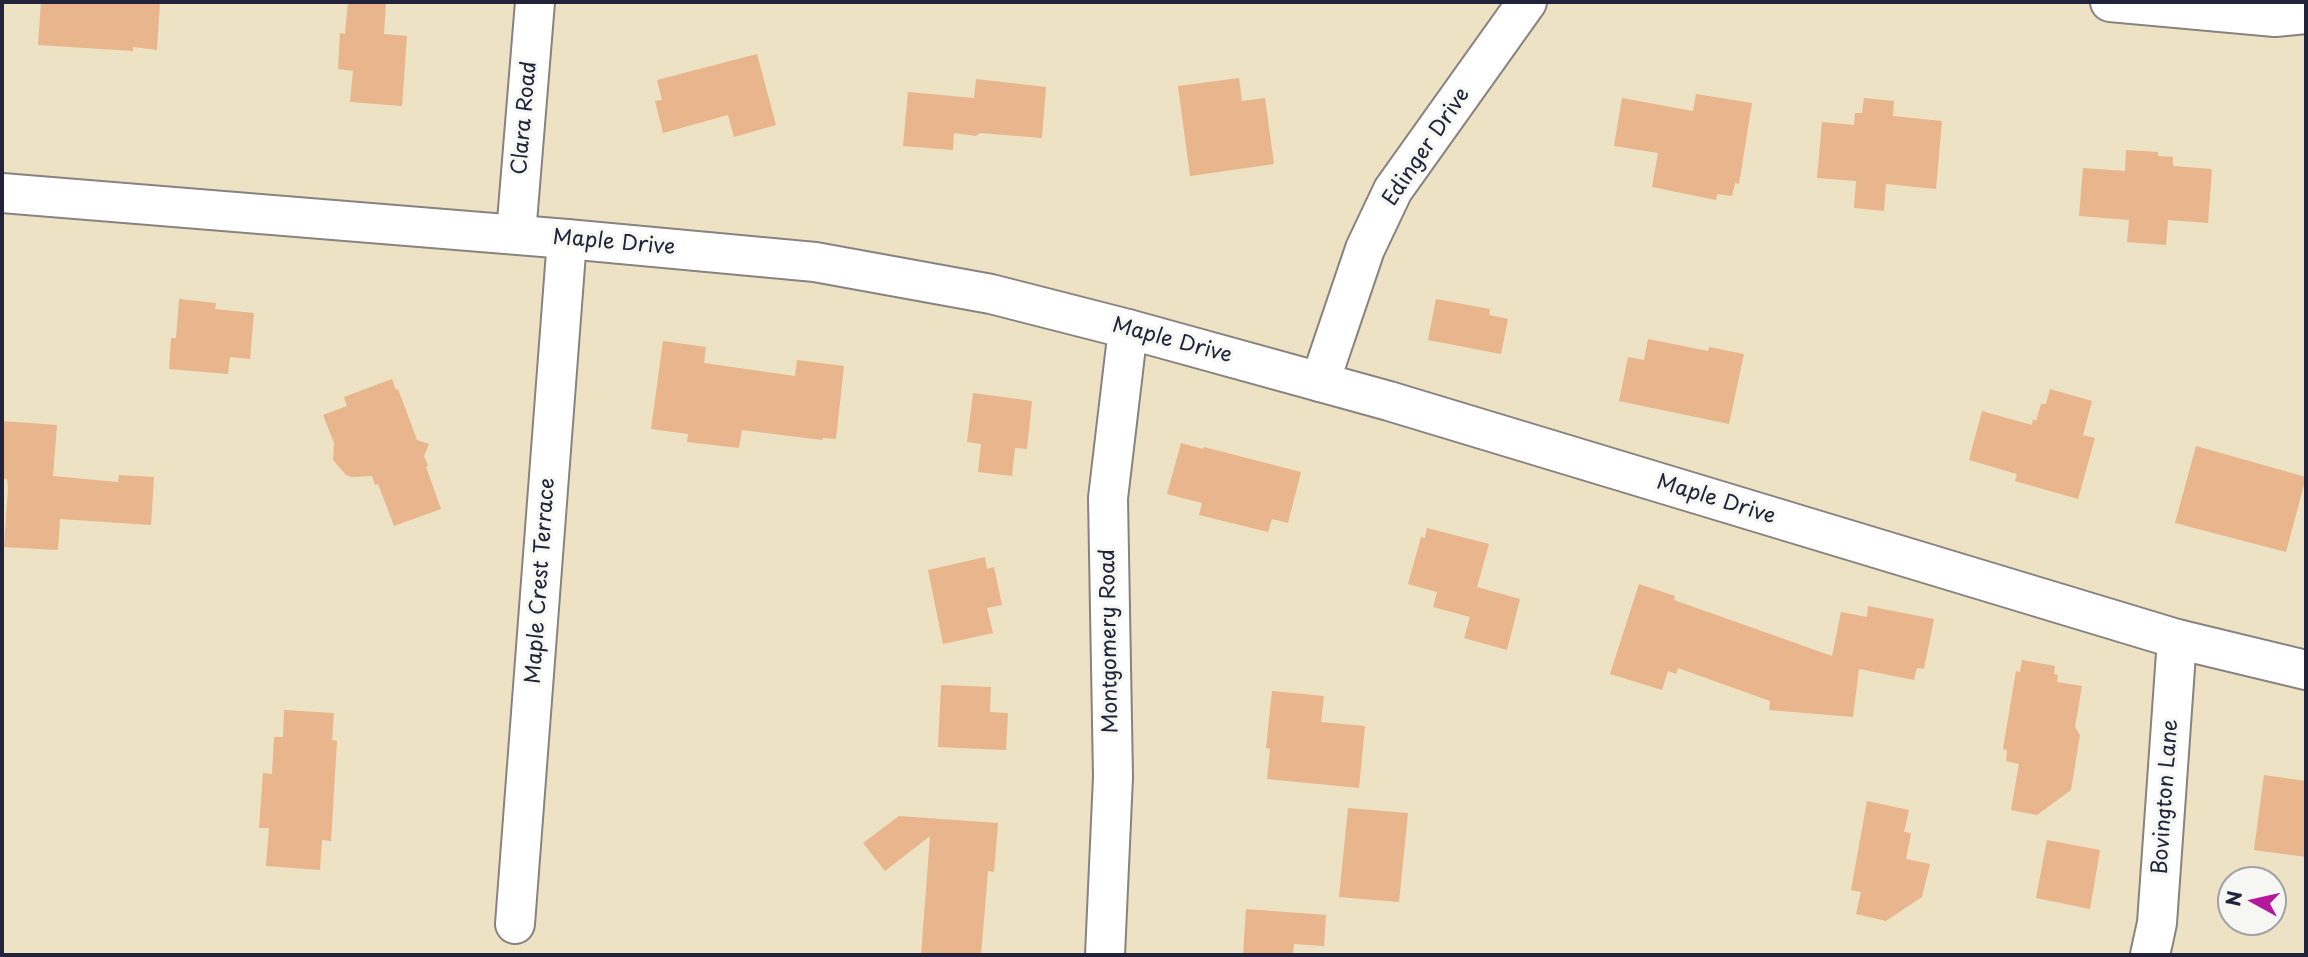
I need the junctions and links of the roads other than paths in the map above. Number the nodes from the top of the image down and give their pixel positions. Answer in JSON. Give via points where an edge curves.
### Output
{"nodes":[{"id":1,"x":535,"y":2,"type":"edge"},
{"id":2,"x":1527,"y":2,"type":"edge"},
{"id":3,"x":2110,"y":2,"type":"edge"},
{"id":4,"x":2306,"y":14,"type":"edge"},
{"id":5,"x":2,"y":193,"type":"edge"},
{"id":6,"x":516,"y":234,"type":"junction"},
{"id":7,"x":567,"y":239,"type":"junction"},
{"id":8,"x":1129,"y":328,"type":"junction"},
{"id":9,"x":1320,"y":382,"type":"junction"},
{"id":10,"x":2177,"y":639,"type":"junction"},
{"id":11,"x":2306,"y":670,"type":"edge"},
{"id":12,"x":515,"y":924,"type":"dead end"},
{"id":13,"x":1105,"y":955,"type":"edge"},
{"id":14,"x":2150,"y":955,"type":"edge"}],
"edges":[{"from":1,"to":6,"type":"street","name":"Clara Road"},
{"from":2,"to":9,"type":"street","name":"Edinger Drive","via":[[1393,190],[1364,249]]},
{"from":3,"to":4,"type":"street","via":[[2275,17]]},
{"from":5,"to":6,"type":"street","name":"Maple Drive"},
{"from":6,"to":7,"type":"street","name":"Maple Drive"},
{"from":7,"to":8,"type":"street","name":"Maple Drive","via":[[815,262],[991,294]]},
{"from":7,"to":12,"type":"street","name":"Maple Crest Terrace"},
{"from":8,"to":9,"type":"street","name":"Maple Drive"},
{"from":8,"to":13,"type":"street","name":"Montgomery Road","via":[[1108,498],[1113,777]]},
{"from":9,"to":10,"type":"street","name":"Maple Drive"},
{"from":10,"to":11,"type":"street","name":"Maple Drive"},
{"from":10,"to":14,"type":"street","name":"Bovington Lane","via":[[2157,923]]}]}
